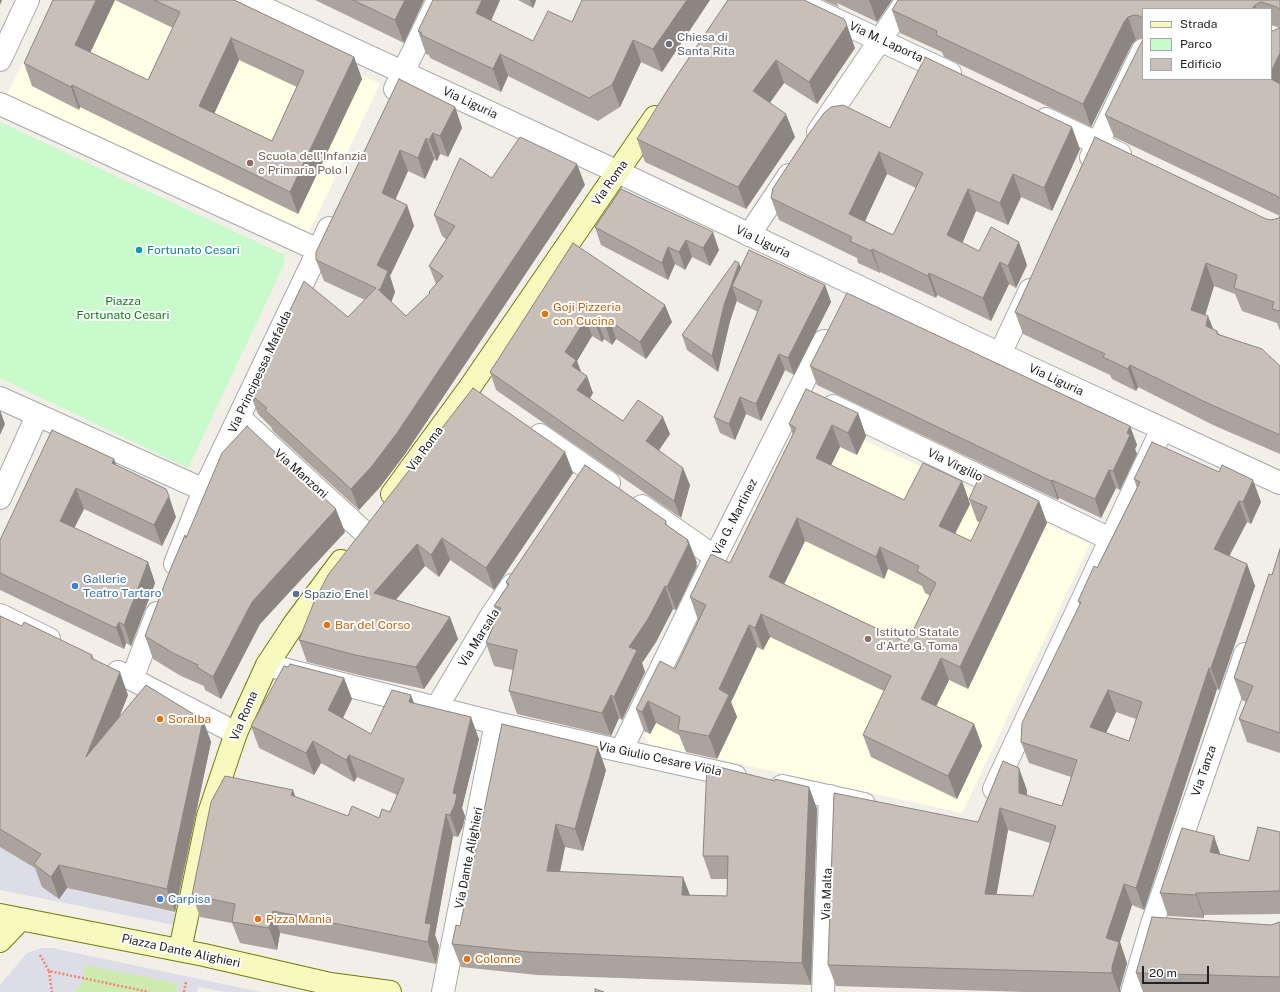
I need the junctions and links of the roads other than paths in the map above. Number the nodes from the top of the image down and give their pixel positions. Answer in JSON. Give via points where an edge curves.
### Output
{"nodes":[{"id":1,"x":28,"y":0,"type":"edge"},
{"id":2,"x":247,"y":0,"type":"edge"},
{"id":3,"x":438,"y":0,"type":"edge"},
{"id":4,"x":794,"y":0,"type":"edge"},
{"id":5,"x":907,"y":0,"type":"edge"},
{"id":6,"x":879,"y":39,"type":"junction"},
{"id":7,"x":1142,"y":52,"type":"edge"},
{"id":8,"x":0,"y":60,"type":"edge"},
{"id":9,"x":403,"y":72,"type":"junction"},
{"id":10,"x":970,"y":83,"type":"edge"},
{"id":11,"x":666,"y":99,"type":"edge"},
{"id":12,"x":0,"y":104,"type":"edge"},
{"id":13,"x":386,"y":108,"type":"edge"},
{"id":14,"x":1027,"y":109,"type":"edge"},
{"id":15,"x":1097,"y":143,"type":"junction"},
{"id":16,"x":1139,"y":163,"type":"edge"},
{"id":17,"x":618,"y":172,"type":"junction"},
{"id":18,"x":1081,"y":178,"type":"edge"},
{"id":19,"x":339,"y":208,"type":"edge"},
{"id":20,"x":750,"y":235,"type":"junction"},
{"id":21,"x":318,"y":250,"type":"junction"},
{"id":22,"x":1039,"y":270,"type":"edge"},
{"id":23,"x":835,"y":320,"type":"edge"},
{"id":24,"x":1000,"y":354,"type":"junction"},
{"id":25,"x":470,"y":387,"type":"junction"},
{"id":26,"x":799,"y":390,"type":"junction"},
{"id":27,"x":0,"y":398,"type":"edge"},
{"id":28,"x":489,"y":400,"type":"edge"},
{"id":29,"x":37,"y":416,"type":"junction"},
{"id":30,"x":239,"y":417,"type":"junction"},
{"id":31,"x":521,"y":422,"type":"edge"},
{"id":32,"x":1162,"y":429,"type":"junction"},
{"id":33,"x":1280,"y":483,"type":"edge"},
{"id":34,"x":204,"y":490,"type":"junction"},
{"id":35,"x":0,"y":498,"type":"edge"},
{"id":36,"x":374,"y":518,"type":"junction"},
{"id":37,"x":1110,"y":539,"type":"junction"},
{"id":38,"x":715,"y":557,"type":"junction"},
{"id":39,"x":523,"y":570,"type":"edge"},
{"id":40,"x":0,"y":615,"type":"edge"},
{"id":41,"x":1252,"y":634,"type":"edge"},
{"id":42,"x":69,"y":648,"type":"edge"},
{"id":43,"x":97,"y":662,"type":"edge"},
{"id":44,"x":267,"y":666,"type":"junction"},
{"id":45,"x":132,"y":679,"type":"junction"},
{"id":46,"x":437,"y":707,"type":"junction"},
{"id":47,"x":496,"y":723,"type":"junction"},
{"id":48,"x":236,"y":733,"type":"junction"},
{"id":49,"x":621,"y":751,"type":"junction"},
{"id":50,"x":830,"y":796,"type":"junction"},
{"id":51,"x":985,"y":807,"type":"edge"},
{"id":52,"x":884,"y":808,"type":"edge"},
{"id":53,"x":10,"y":918,"type":"edge"},
{"id":54,"x":1151,"y":927,"type":"junction"},
{"id":55,"x":1174,"y":929,"type":"edge"},
{"id":56,"x":0,"y":940,"type":"edge"},
{"id":57,"x":180,"y":950,"type":"junction"},
{"id":58,"x":334,"y":988,"type":"edge"},
{"id":59,"x":390,"y":992,"type":"edge"},
{"id":60,"x":442,"y":992,"type":"edge"},
{"id":61,"x":823,"y":992,"type":"edge"},
{"id":62,"x":1132,"y":992,"type":"edge"}],
"edges":[{"from":1,"to":8,"type":"street"},
{"from":2,"to":9,"type":"street","name":"Via Liguria"},
{"from":3,"to":9,"type":"street"},
{"from":4,"to":6,"type":"street","name":"Via M. Laporta"},
{"from":5,"to":6,"type":"street"},
{"from":6,"to":10,"type":"street","name":"Via M. Laporta"},
{"from":6,"to":20,"type":"street"},
{"from":7,"to":15,"type":"street"},
{"from":9,"to":13,"type":"street"},
{"from":9,"to":17,"type":"street","name":"Via Liguria"},
{"from":11,"to":17,"type":"main road","name":"Via Roma"},
{"from":12,"to":21,"type":"street"},
{"from":14,"to":15,"type":"street"},
{"from":15,"to":16,"type":"street"},
{"from":15,"to":18,"type":"street"},
{"from":17,"to":20,"type":"street","name":"Via Liguria"},
{"from":17,"to":25,"type":"main road","name":"Via Roma"},
{"from":19,"to":21,"type":"street","name":"Via Principessa Mafalda"},
{"from":20,"to":24,"type":"street","name":"Via Liguria","via":[[850,292]]},
{"from":21,"to":30,"type":"street","name":"Via Principessa Mafalda"},
{"from":22,"to":24,"type":"street"},
{"from":23,"to":26,"type":"street","name":"Via G. Martinez"},
{"from":24,"to":32,"type":"street","name":"Via Liguria"},
{"from":25,"to":28,"type":"street"},
{"from":25,"to":36,"type":"main road","name":"Via Roma"},
{"from":26,"to":37,"type":"street","name":"Via Virgilio"},
{"from":26,"to":38,"type":"street","name":"Via G. Martinez"},
{"from":27,"to":29,"type":"street"},
{"from":29,"to":34,"type":"street"},
{"from":29,"to":35,"type":"street"},
{"from":30,"to":34,"type":"street","name":"Via Principessa Mafalda"},
{"from":30,"to":36,"type":"street","name":"Via Manzoni"},
{"from":31,"to":38,"type":"street","via":[[586,477]]},
{"from":32,"to":33,"type":"street","name":"Via Liguria"},
{"from":32,"to":37,"type":"street"},
{"from":34,"to":45,"type":"street","name":"Via Principessa Mafalda"},
{"from":36,"to":44,"type":"main road","name":"Via Roma","via":[[294,624]]},
{"from":37,"to":51,"type":"street"},
{"from":38,"to":49,"type":"street","name":"Via G. Martinez"},
{"from":39,"to":46,"type":"street","name":"Via Marsala","via":[[491,616]]},
{"from":40,"to":42,"type":"street"},
{"from":41,"to":54,"type":"street","name":"Via Tanza"},
{"from":43,"to":45,"type":"street"},
{"from":44,"to":46,"type":"street","name":"Via Giulio Cesare Viola"},
{"from":44,"to":48,"type":"main road","name":"Via Roma"},
{"from":45,"to":48,"type":"street"},
{"from":46,"to":47,"type":"street","name":"Via Giulio Cesare Viola"},
{"from":47,"to":49,"type":"street","name":"Via Giulio Cesare Viola"},
{"from":47,"to":60,"type":"street","name":"Via Dante Alighieri"},
{"from":48,"to":57,"type":"main road","name":"Via Roma","via":[[208,816]]},
{"from":49,"to":50,"type":"street","name":"Via Giulio Cesare Viola"},
{"from":50,"to":52,"type":"street","name":"Via Giulio Cesare Viola"},
{"from":50,"to":61,"type":"street","name":"Via Malta"},
{"from":53,"to":56,"type":"main road","name":"Piazza Dante Alighieri"},
{"from":53,"to":57,"type":"main road","name":"Piazza Dante Alighieri"},
{"from":54,"to":55,"type":"street"},
{"from":54,"to":62,"type":"street","name":"Via Tanza"},
{"from":57,"to":58,"type":"main road","name":"Piazza Dante Alighieri"},
{"from":58,"to":59,"type":"main road","name":"Piazza Dante Alighieri"}]}
